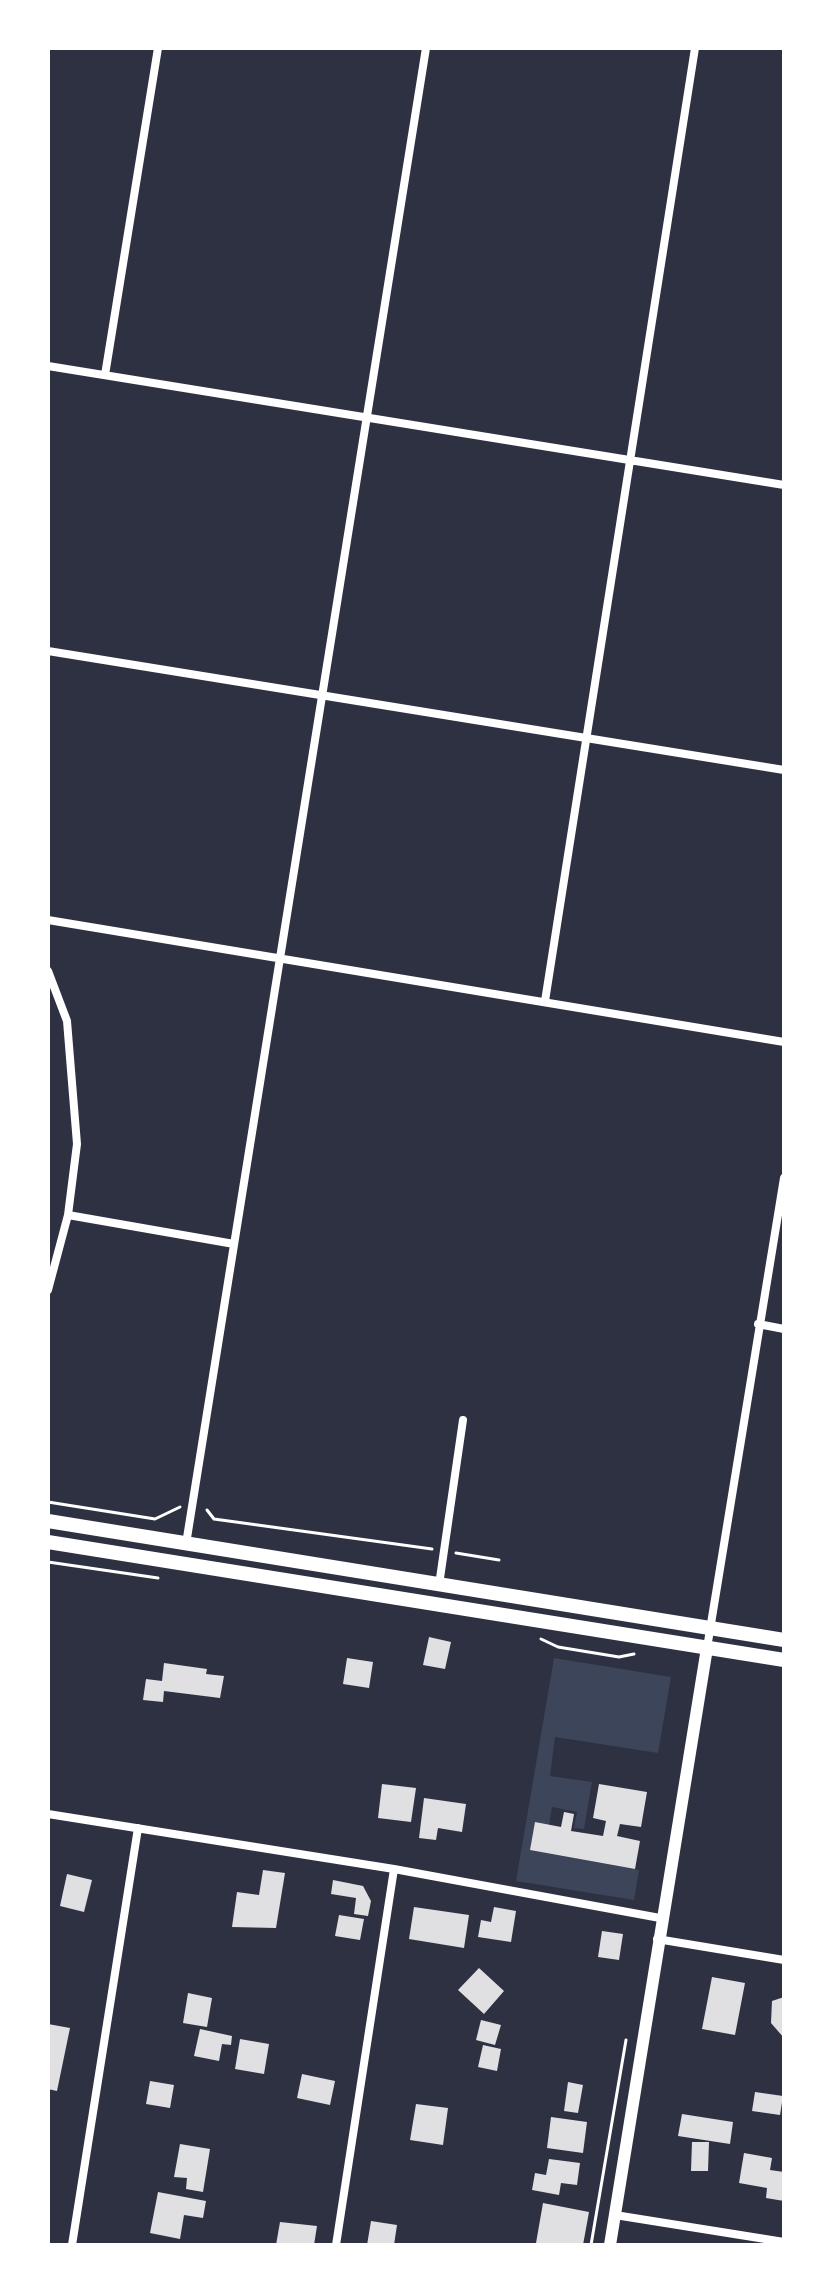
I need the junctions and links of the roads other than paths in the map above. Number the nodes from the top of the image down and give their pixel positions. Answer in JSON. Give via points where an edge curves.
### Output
{"nodes":[{"id":1,"x":158,"y":48,"type":"edge"},
{"id":2,"x":426,"y":48,"type":"edge"},
{"id":3,"x":695,"y":48,"type":"edge"},
{"id":4,"x":48,"y":366,"type":"edge"},
{"id":5,"x":105,"y":375,"type":"junction"},
{"id":6,"x":367,"y":418,"type":"junction"},
{"id":7,"x":629,"y":462,"type":"junction"},
{"id":8,"x":784,"y":485,"type":"edge"},
{"id":9,"x":48,"y":651,"type":"edge"},
{"id":10,"x":320,"y":697,"type":"junction"},
{"id":11,"x":585,"y":739,"type":"junction"},
{"id":12,"x":784,"y":770,"type":"edge"},
{"id":13,"x":48,"y":920,"type":"edge"},
{"id":14,"x":278,"y":958,"type":"junction"},
{"id":15,"x":48,"y":971,"type":"edge"},
{"id":16,"x":545,"y":1001,"type":"junction"},
{"id":17,"x":784,"y":1042,"type":"edge"},
{"id":18,"x":784,"y":1178,"type":"edge"},
{"id":19,"x":68,"y":1215,"type":"junction"},
{"id":20,"x":234,"y":1244,"type":"junction"},
{"id":21,"x":48,"y":1290,"type":"edge"},
{"id":22,"x":758,"y":1324,"type":"junction"},
{"id":23,"x":784,"y":1329,"type":"edge"},
{"id":24,"x":463,"y":1420,"type":"dead end"},
{"id":25,"x":48,"y":1521,"type":"edge"},
{"id":26,"x":48,"y":1542,"type":"edge"},
{"id":27,"x":186,"y":1545,"type":"junction"},
{"id":28,"x":439,"y":1585,"type":"junction"},
{"id":29,"x":710,"y":1629,"type":"junction"},
{"id":30,"x":784,"y":1640,"type":"edge"},
{"id":31,"x":707,"y":1648,"type":"junction"},
{"id":32,"x":784,"y":1660,"type":"edge"},
{"id":33,"x":48,"y":1814,"type":"edge"},
{"id":34,"x":138,"y":1828,"type":"junction"},
{"id":35,"x":394,"y":1869,"type":"junction"},
{"id":36,"x":660,"y":1918,"type":"junction"},
{"id":37,"x":657,"y":1939,"type":"junction"},
{"id":38,"x":784,"y":1960,"type":"edge"},
{"id":39,"x":615,"y":2215,"type":"junction"},
{"id":40,"x":784,"y":2242,"type":"edge"},
{"id":41,"x":72,"y":2245,"type":"edge"},
{"id":42,"x":336,"y":2245,"type":"edge"},
{"id":43,"x":610,"y":2245,"type":"edge"}],
"edges":[{"from":1,"to":5,"type":"street"},
{"from":2,"to":6,"type":"street"},
{"from":3,"to":7,"type":"street"},
{"from":4,"to":5,"type":"street"},
{"from":5,"to":6,"type":"street"},
{"from":6,"to":7,"type":"street"},
{"from":6,"to":10,"type":"street"},
{"from":7,"to":8,"type":"street"},
{"from":7,"to":11,"type":"street"},
{"from":9,"to":10,"type":"street"},
{"from":10,"to":11,"type":"street"},
{"from":10,"to":14,"type":"street"},
{"from":11,"to":12,"type":"street"},
{"from":11,"to":16,"type":"street"},
{"from":13,"to":14,"type":"street"},
{"from":14,"to":16,"type":"street"},
{"from":14,"to":20,"type":"street"},
{"from":15,"to":19,"type":"street","via":[[67,1021],[73,1076],[77,1144]]},
{"from":16,"to":17,"type":"street"},
{"from":18,"to":22,"type":"street"},
{"from":19,"to":20,"type":"street"},
{"from":19,"to":21,"type":"street"},
{"from":20,"to":27,"type":"street"},
{"from":22,"to":23,"type":"street"},
{"from":22,"to":29,"type":"street"},
{"from":24,"to":28,"type":"street"},
{"from":25,"to":27,"type":"main road"},
{"from":26,"to":31,"type":"main road"},
{"from":27,"to":28,"type":"main road"},
{"from":28,"to":29,"type":"main road"},
{"from":29,"to":30,"type":"main road"},
{"from":29,"to":31,"type":"street"},
{"from":31,"to":32,"type":"main road"},
{"from":31,"to":36,"type":"street"},
{"from":33,"to":34,"type":"street"},
{"from":34,"to":35,"type":"street"},
{"from":34,"to":41,"type":"street"},
{"from":35,"to":36,"type":"street"},
{"from":35,"to":42,"type":"street"},
{"from":36,"to":37,"type":"street"},
{"from":37,"to":38,"type":"street"},
{"from":37,"to":39,"type":"street"},
{"from":39,"to":40,"type":"street"},
{"from":39,"to":43,"type":"street"}]}
